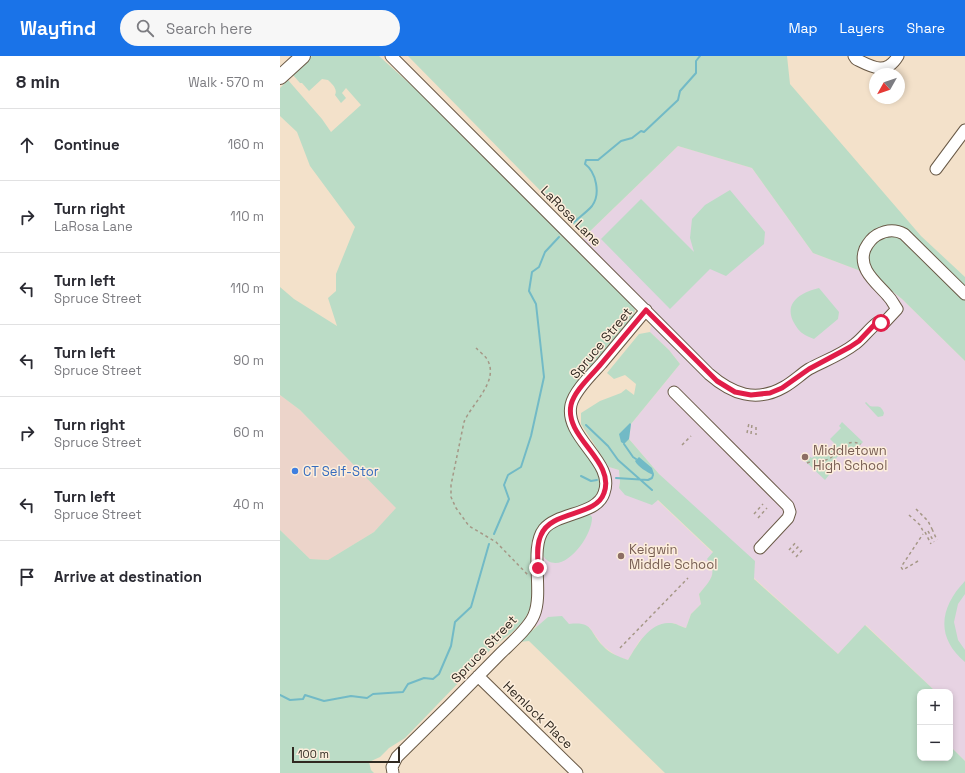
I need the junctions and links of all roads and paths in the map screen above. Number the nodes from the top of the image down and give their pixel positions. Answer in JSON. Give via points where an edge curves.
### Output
{"nodes":[{"id":1,"x":303,"y":56,"type":"edge"},
{"id":2,"x":391,"y":56,"type":"edge"},
{"id":3,"x":854,"y":56,"type":"edge"},
{"id":4,"x":898,"y":56,"type":"edge"},
{"id":5,"x":280,"y":77,"type":"edge"},
{"id":6,"x":965,"y":130,"type":"edge"},
{"id":7,"x":936,"y":169,"type":"dead end"},
{"id":8,"x":965,"y":294,"type":"edge"},
{"id":9,"x":646,"y":310,"type":"junction"},
{"id":10,"x":476,"y":348,"type":"dead end"},
{"id":11,"x":674,"y":392,"type":"dead end"},
{"id":12,"x":749,"y":423,"type":"dead end"},
{"id":13,"x":752,"y":424,"type":"dead end"},
{"id":14,"x":756,"y":427,"type":"dead end"},
{"id":15,"x":747,"y":433,"type":"dead end"},
{"id":16,"x":751,"y":434,"type":"dead end"},
{"id":17,"x":756,"y":435,"type":"dead end"},
{"id":18,"x":691,"y":436,"type":"dead end"},
{"id":19,"x":860,"y":444,"type":"dead end"},
{"id":20,"x":682,"y":445,"type":"dead end"},
{"id":21,"x":807,"y":463,"type":"dead end"},
{"id":22,"x":763,"y":504,"type":"dead end"},
{"id":23,"x":767,"y":508,"type":"dead end"},
{"id":24,"x":916,"y":509,"type":"dead end"},
{"id":25,"x":754,"y":514,"type":"dead end"},
{"id":26,"x":909,"y":515,"type":"dead end"},
{"id":27,"x":758,"y":518,"type":"dead end"},
{"id":28,"x":928,"y":531,"type":"dead end"},
{"id":29,"x":924,"y":533,"type":"junction"},
{"id":30,"x":937,"y":540,"type":"dead end"},
{"id":31,"x":797,"y":542,"type":"dead end"},
{"id":32,"x":934,"y":542,"type":"dead end"},
{"id":33,"x":931,"y":544,"type":"dead end"},
{"id":34,"x":800,"y":545,"type":"dead end"},
{"id":35,"x":760,"y":548,"type":"dead end"},
{"id":36,"x":804,"y":548,"type":"dead end"},
{"id":37,"x":789,"y":550,"type":"dead end"},
{"id":38,"x":792,"y":553,"type":"dead end"},
{"id":39,"x":796,"y":557,"type":"dead end"},
{"id":40,"x":918,"y":561,"type":"dead end"},
{"id":41,"x":531,"y":578,"type":"dead end"},
{"id":42,"x":688,"y":578,"type":"dead end"},
{"id":43,"x":620,"y":648,"type":"dead end"},
{"id":44,"x":478,"y":676,"type":"junction"},
{"id":45,"x":393,"y":770,"type":"edge"},
{"id":46,"x":577,"y":773,"type":"edge"}],
"edges":[{"from":1,"to":5,"type":"main road"},
{"from":2,"to":9,"type":"street","name":"LaRosa Lane"},
{"from":3,"to":4,"type":"street","via":[[876,69],[886,67]]},
{"from":6,"to":7,"type":"street"},
{"from":8,"to":9,"type":"street","name":"LaRosa Lane","via":[[904,234],[892,230],[883,232],[869,242],[863,258],[872,280],[897,309],[883,324],[877,323],[850,347],[809,369],[789,384],[762,395],[735,392],[717,381]]},
{"from":9,"to":44,"type":"street","name":"Spruce Street","via":[[585,382],[571,406],[572,421],[576,430],[604,473],[604,494],[595,504],[556,520],[543,531],[538,546],[538,599],[534,617]]},
{"from":10,"to":41,"type":"path","via":[[487,358],[490,374],[488,385],[464,422],[451,485],[451,497],[469,526],[496,542]]},
{"from":11,"to":35,"type":"street","via":[[788,506],[788,518]]},
{"from":12,"to":15,"type":"path"},
{"from":13,"to":16,"type":"path"},
{"from":14,"to":17,"type":"path"},
{"from":18,"to":20,"type":"path"},
{"from":19,"to":21,"type":"path","via":[[847,444],[828,460]]},
{"from":22,"to":25,"type":"path"},
{"from":23,"to":27,"type":"path"},
{"from":24,"to":30,"type":"path","via":[[928,521]]},
{"from":26,"to":29,"type":"path","via":[[920,525]]},
{"from":28,"to":32,"type":"path"},
{"from":29,"to":33,"type":"path"},
{"from":29,"to":40,"type":"path","via":[[901,567],[903,570]]},
{"from":31,"to":37,"type":"path"},
{"from":34,"to":38,"type":"path"},
{"from":36,"to":39,"type":"path"},
{"from":42,"to":43,"type":"path"},
{"from":44,"to":45,"type":"street","name":"Spruce Street","via":[[397,757]]},
{"from":44,"to":46,"type":"street","name":"Hemlock Place"}]}
